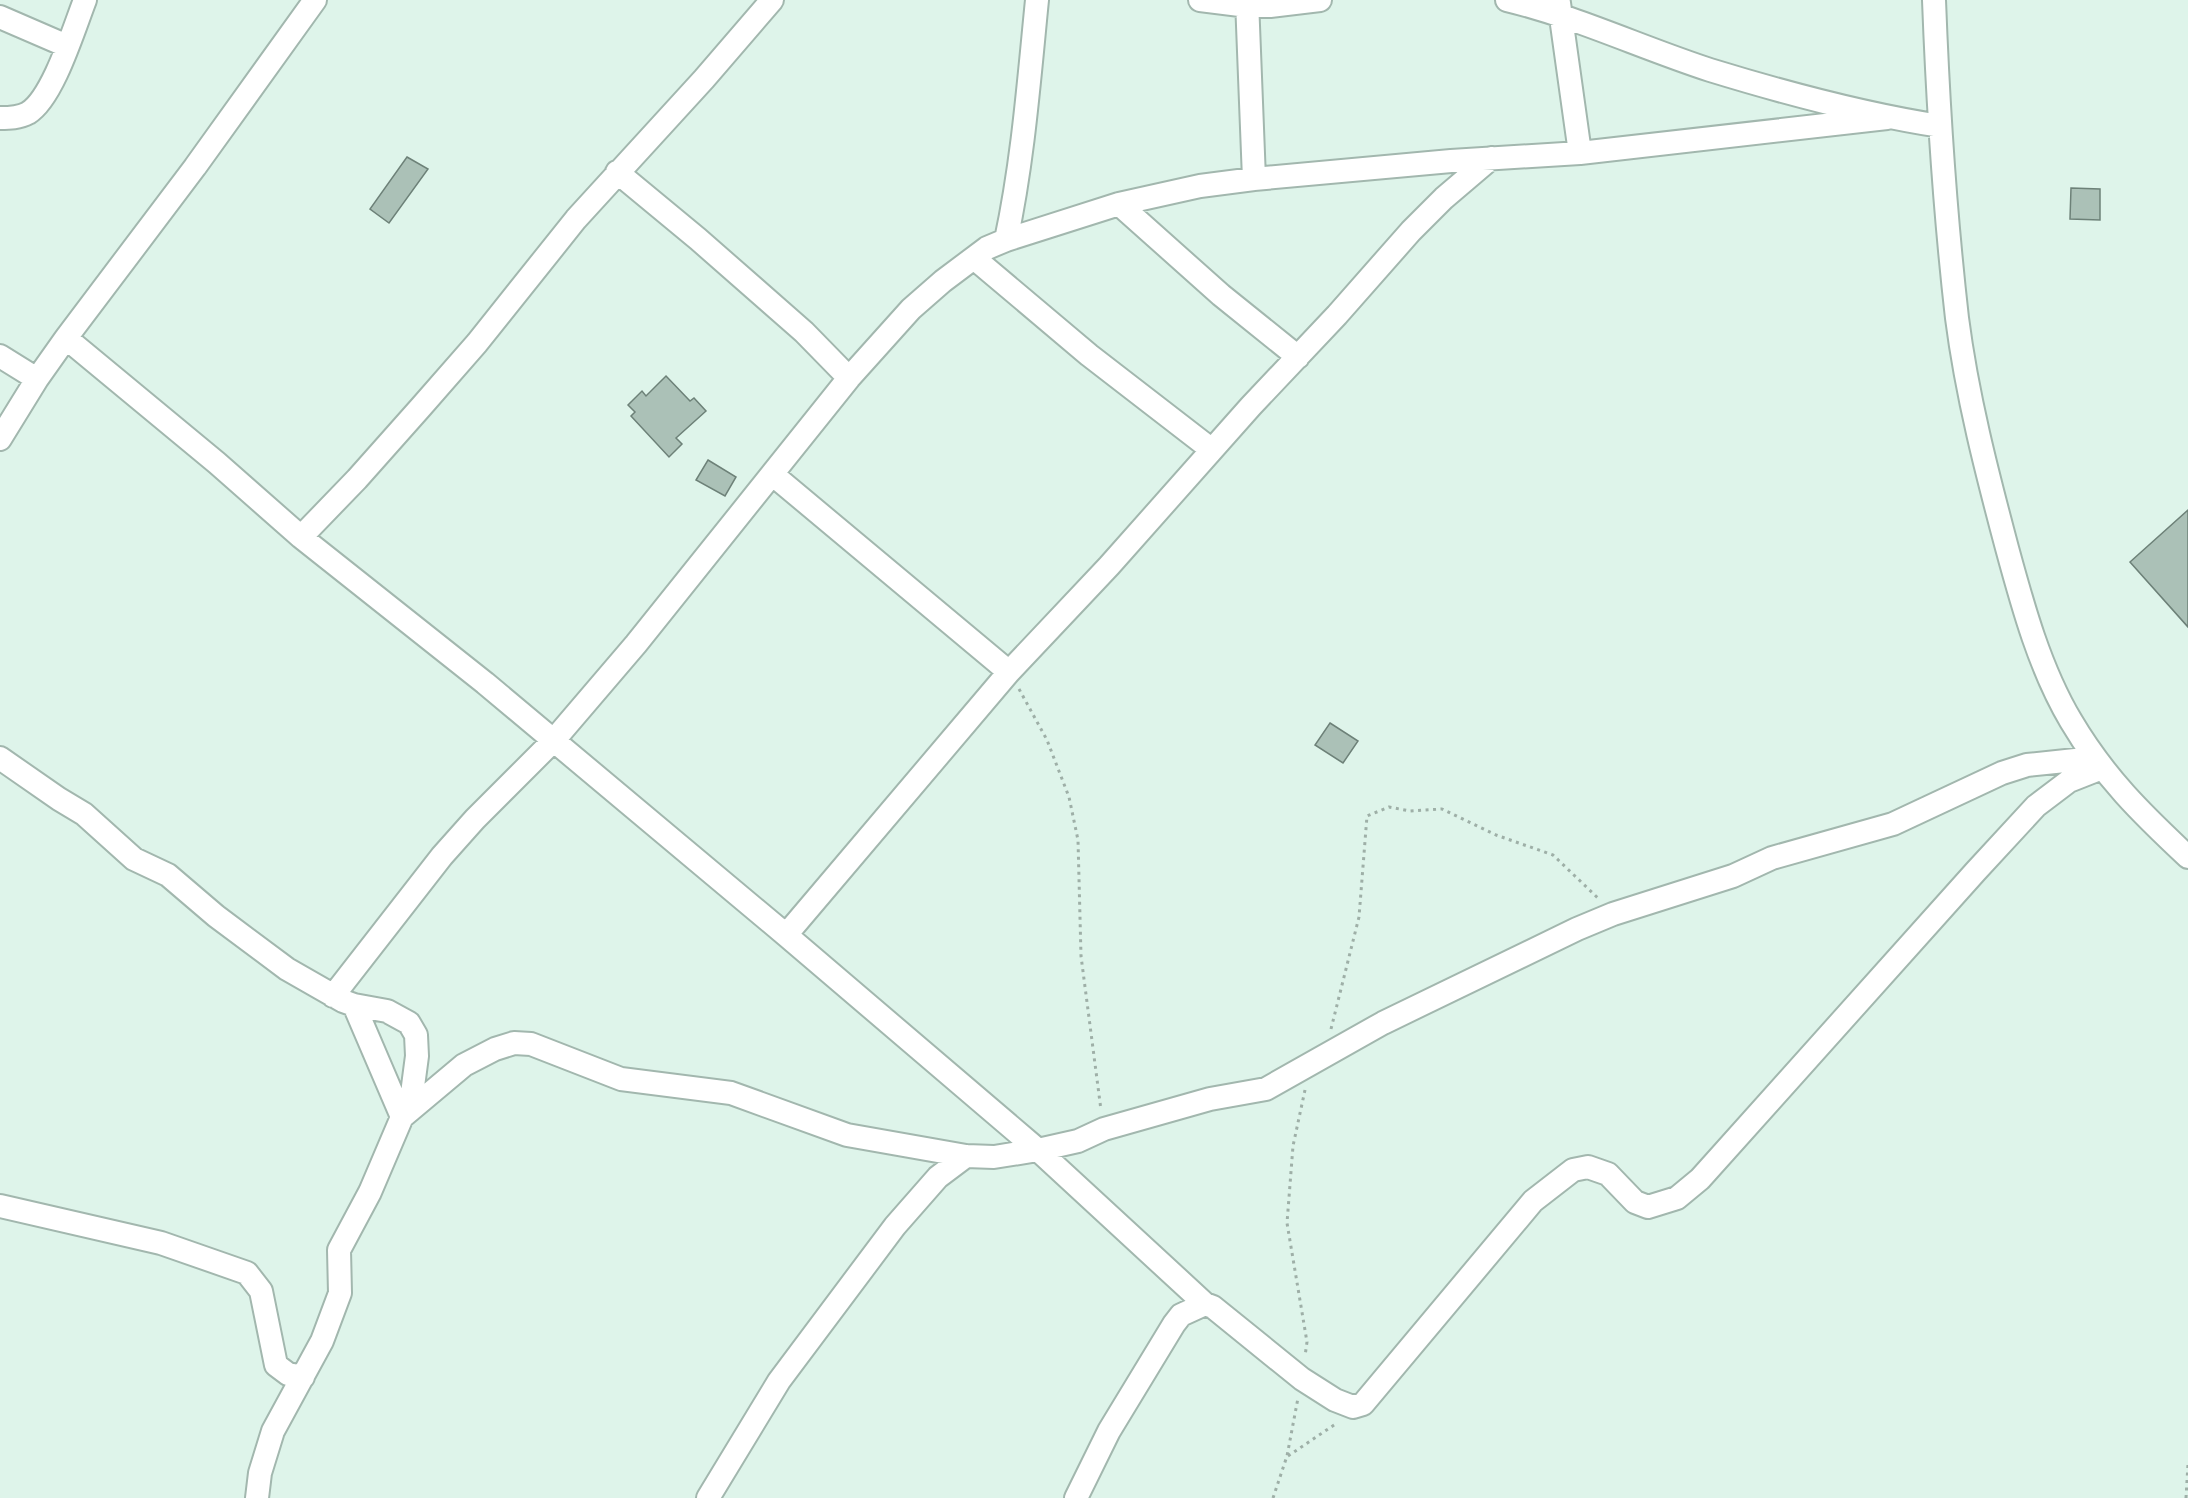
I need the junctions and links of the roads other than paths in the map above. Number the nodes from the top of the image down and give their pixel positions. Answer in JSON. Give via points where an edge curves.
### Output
{"nodes":[{"id":1,"x":85,"y":0,"type":"edge"},
{"id":2,"x":315,"y":0,"type":"edge"},
{"id":3,"x":772,"y":0,"type":"edge"},
{"id":4,"x":1037,"y":0,"type":"edge"},
{"id":5,"x":1200,"y":0,"type":"edge"},
{"id":6,"x":1320,"y":0,"type":"edge"},
{"id":7,"x":1507,"y":0,"type":"edge"},
{"id":8,"x":1934,"y":0,"type":"edge"},
{"id":9,"x":1247,"y":3,"type":"edge"},
{"id":10,"x":1560,"y":8,"type":"edge"},
{"id":11,"x":0,"y":18,"type":"edge"},
{"id":12,"x":67,"y":46,"type":"junction"},
{"id":13,"x":1887,"y":117,"type":"junction"},
{"id":14,"x":0,"y":118,"type":"edge"},
{"id":15,"x":1940,"y":126,"type":"junction"},
{"id":16,"x":1580,"y":153,"type":"junction"},
{"id":17,"x":1491,"y":158,"type":"junction"},
{"id":18,"x":617,"y":172,"type":"junction"},
{"id":19,"x":1254,"y":179,"type":"junction"},
{"id":20,"x":1119,"y":204,"type":"junction"},
{"id":21,"x":1006,"y":240,"type":"junction"},
{"id":22,"x":974,"y":258,"type":"junction"},
{"id":23,"x":66,"y":338,"type":"junction"},
{"id":24,"x":0,"y":356,"type":"edge"},
{"id":25,"x":1298,"y":357,"type":"junction"},
{"id":26,"x":849,"y":378,"type":"junction"},
{"id":27,"x":37,"y":379,"type":"junction"},
{"id":28,"x":0,"y":439,"type":"edge"},
{"id":29,"x":1212,"y":450,"type":"junction"},
{"id":30,"x":772,"y":474,"type":"junction"},
{"id":31,"x":301,"y":537,"type":"junction"},
{"id":32,"x":1009,"y":672,"type":"junction"},
{"id":33,"x":554,"y":740,"type":"junction"},
{"id":34,"x":0,"y":758,"type":"edge"},
{"id":35,"x":2098,"y":763,"type":"junction"},
{"id":36,"x":2188,"y":857,"type":"edge"},
{"id":37,"x":786,"y":935,"type":"junction"},
{"id":38,"x":333,"y":996,"type":"junction"},
{"id":39,"x":354,"y":1005,"type":"junction"},
{"id":40,"x":406,"y":1113,"type":"junction"},
{"id":41,"x":1038,"y":1150,"type":"junction"},
{"id":42,"x":966,"y":1156,"type":"junction"},
{"id":43,"x":0,"y":1206,"type":"edge"},
{"id":44,"x":1205,"y":1304,"type":"junction"},
{"id":45,"x":303,"y":1377,"type":"junction"},
{"id":46,"x":257,"y":1498,"type":"edge"},
{"id":47,"x":708,"y":1498,"type":"edge"},
{"id":48,"x":1076,"y":1498,"type":"edge"}],
"edges":[{"from":1,"to":12,"type":"street"},
{"from":2,"to":23,"type":"street"},
{"from":3,"to":18,"type":"street"},
{"from":4,"to":21,"type":"street","via":[[1017,190]]},
{"from":5,"to":9,"type":"street"},
{"from":6,"to":9,"type":"street","via":[[1270,6]]},
{"from":7,"to":10,"type":"street"},
{"from":8,"to":15,"type":"street"},
{"from":9,"to":19,"type":"street"},
{"from":10,"to":13,"type":"street","via":[[1709,69]]},
{"from":10,"to":16,"type":"street"},
{"from":11,"to":12,"type":"street"},
{"from":12,"to":14,"type":"street","via":[[42,101],[28,113]]},
{"from":13,"to":15,"type":"street"},
{"from":13,"to":16,"type":"street"},
{"from":15,"to":35,"type":"street","via":[[1966,374],[2000,522],[2052,684]]},
{"from":16,"to":17,"type":"street"},
{"from":17,"to":19,"type":"street"},
{"from":17,"to":25,"type":"street","via":[[1411,231]]},
{"from":18,"to":26,"type":"street","via":[[804,332]]},
{"from":18,"to":31,"type":"street","via":[[477,343]]},
{"from":19,"to":20,"type":"street"},
{"from":20,"to":21,"type":"street"},
{"from":20,"to":25,"type":"street"},
{"from":21,"to":22,"type":"street"},
{"from":22,"to":26,"type":"street","via":[[911,309]]},
{"from":22,"to":29,"type":"street","via":[[1089,355]]},
{"from":23,"to":27,"type":"street"},
{"from":23,"to":31,"type":"street"},
{"from":24,"to":27,"type":"street"},
{"from":25,"to":29,"type":"street"},
{"from":26,"to":30,"type":"street"},
{"from":27,"to":28,"type":"street"},
{"from":29,"to":32,"type":"street"},
{"from":30,"to":32,"type":"street"},
{"from":30,"to":33,"type":"street","via":[[636,645]]},
{"from":31,"to":33,"type":"street"},
{"from":32,"to":37,"type":"street"},
{"from":33,"to":37,"type":"street"},
{"from":33,"to":38,"type":"street","via":[[442,856]]},
{"from":34,"to":38,"type":"street","via":[[84,814],[134,859],[168,875],[279,963]]},
{"from":35,"to":36,"type":"street","via":[[2126,798]]},
{"from":35,"to":41,"type":"street","via":[[2027,765],[1893,824],[1772,858],[1733,876],[1613,914],[1383,1023],[1266,1089],[1210,1098]]},
{"from":35,"to":44,"type":"street","via":[[2037,806],[1692,1186],[1677,1198],[1648,1207],[1635,1202],[1608,1174],[1587,1167],[1573,1170],[1533,1201],[1363,1404],[1353,1407],[1335,1400],[1302,1379],[1213,1306]]},
{"from":37,"to":41,"type":"street"},
{"from":38,"to":39,"type":"street"},
{"from":39,"to":40,"type":"street"},
{"from":39,"to":40,"type":"street","via":[[400,1016],[416,1035],[417,1056]]},
{"from":40,"to":42,"type":"street","via":[[464,1065],[514,1043],[531,1044],[621,1079],[731,1093],[847,1135]]},
{"from":40,"to":45,"type":"street","via":[[339,1250],[340,1293]]},
{"from":41,"to":42,"type":"street","via":[[994,1157]]},
{"from":41,"to":44,"type":"street"},
{"from":42,"to":47,"type":"street","via":[[938,1177],[895,1226],[779,1381]]},
{"from":43,"to":45,"type":"street","via":[[161,1243],[247,1273],[261,1291],[276,1365],[288,1374]]},
{"from":44,"to":48,"type":"street","via":[[1181,1315],[1174,1324],[1109,1431]]},
{"from":45,"to":46,"type":"street","via":[[273,1431]]}]}
